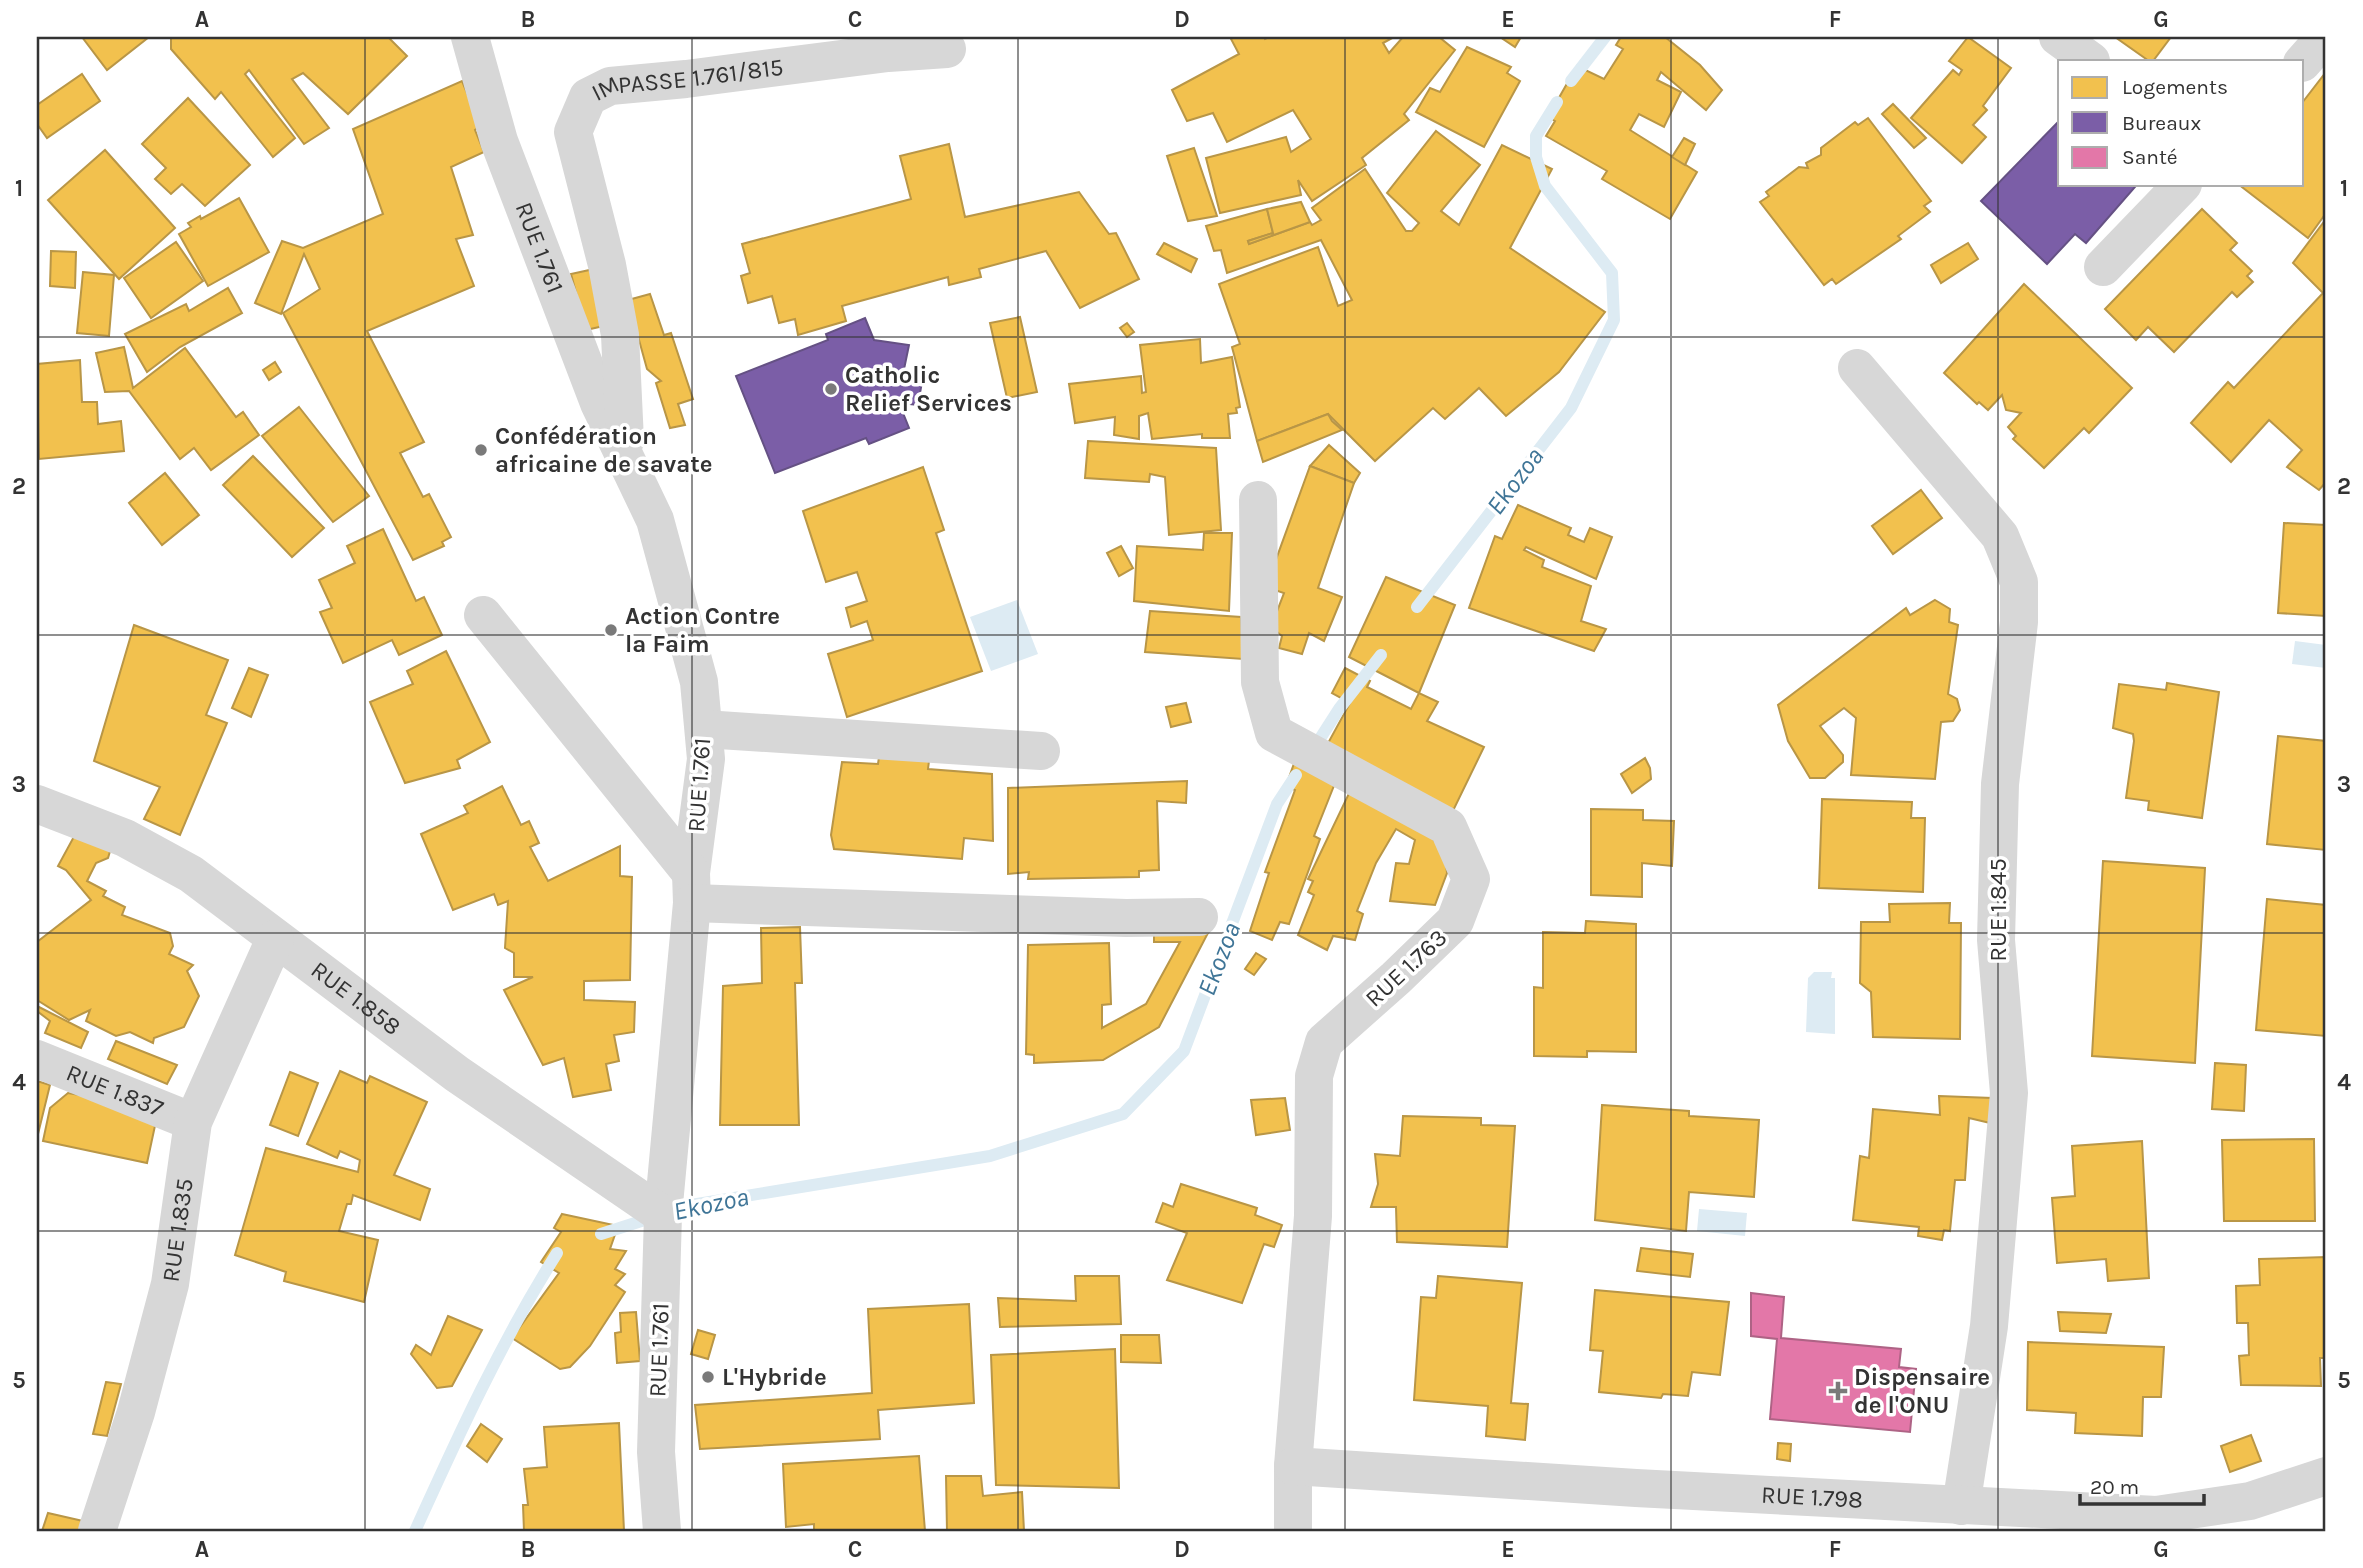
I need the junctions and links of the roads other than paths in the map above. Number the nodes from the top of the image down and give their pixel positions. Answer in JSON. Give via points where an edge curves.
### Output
{"nodes":[{"id":1,"x":470,"y":37,"type":"edge"},
{"id":2,"x":2059,"y":37,"type":"edge"},
{"id":3,"x":2325,"y":37,"type":"edge"},
{"id":4,"x":947,"y":49,"type":"dead end"},
{"id":5,"x":2090,"y":60,"type":"edge"},
{"id":6,"x":2304,"y":61,"type":"edge"},
{"id":7,"x":2181,"y":186,"type":"edge"},
{"id":8,"x":2102,"y":267,"type":"dead end"},
{"id":9,"x":1857,"y":368,"type":"dead end"},
{"id":10,"x":625,"y":457,"type":"junction"},
{"id":11,"x":1258,"y":500,"type":"dead end"},
{"id":12,"x":483,"y":615,"type":"dead end"},
{"id":13,"x":704,"y":729,"type":"junction"},
{"id":14,"x":1041,"y":751,"type":"dead end"},
{"id":15,"x":37,"y":804,"type":"edge"},
{"id":16,"x":692,"y":888,"type":"junction"},
{"id":17,"x":1199,"y":917,"type":"dead end"},
{"id":18,"x":275,"y":939,"type":"junction"},
{"id":19,"x":37,"y":1059,"type":"edge"},
{"id":20,"x":193,"y":1122,"type":"junction"},
{"id":21,"x":663,"y":1215,"type":"junction"},
{"id":22,"x":1293,"y":1466,"type":"junction"},
{"id":23,"x":2326,"y":1476,"type":"edge"},
{"id":24,"x":1961,"y":1506,"type":"junction"},
{"id":25,"x":97,"y":1531,"type":"edge"},
{"id":26,"x":662,"y":1531,"type":"edge"},
{"id":27,"x":1293,"y":1531,"type":"edge"}],
"edges":[{"from":1,"to":10,"type":"street","name":"RUE 1.761","via":[[499,141],[599,403]]},
{"from":2,"to":5,"type":"street"},
{"from":3,"to":6,"type":"street"},
{"from":4,"to":10,"type":"street","name":"IMPASSE 1.761/815","via":[[610,86],[588,97],[573,132],[620,335]]},
{"from":7,"to":8,"type":"street"},
{"from":9,"to":24,"type":"street","name":"RUE 1.845","via":[[2000,536],[2019,582],[2019,622],[2000,784],[1996,940],[2009,1093],[1989,1326]]},
{"from":10,"to":13,"type":"street","name":"RUE 1.761","via":[[655,520],[699,682]]},
{"from":11,"to":22,"type":"street","name":"RUE 1.763","via":[[1260,682],[1274,733],[1448,827],[1471,879],[1455,921],[1324,1042],[1314,1076],[1313,1216]]},
{"from":12,"to":16,"type":"street"},
{"from":13,"to":14,"type":"street"},
{"from":13,"to":16,"type":"street","name":"RUE 1.761","via":[[706,759]]},
{"from":15,"to":18,"type":"street","name":"RUE 1.858","via":[[125,838],[191,874]]},
{"from":16,"to":17,"type":"street","via":[[1112,918]]},
{"from":16,"to":21,"type":"street","name":"RUE 1.761"},
{"from":18,"to":20,"type":"street","name":"RUE 1.835"},
{"from":18,"to":21,"type":"street","name":"RUE 1.858","via":[[457,1074]]},
{"from":19,"to":20,"type":"street","name":"RUE 1.837"},
{"from":20,"to":25,"type":"street","name":"RUE 1.835","via":[[170,1284],[136,1412]]},
{"from":21,"to":26,"type":"street","name":"RUE 1.761","via":[[656,1452]]},
{"from":22,"to":24,"type":"street","name":"RUE 1.798"},
{"from":22,"to":27,"type":"street","name":"RUE 1.763"},
{"from":23,"to":24,"type":"street","name":"RUE 1.798","via":[[2250,1501],[2157,1515]]}]}
